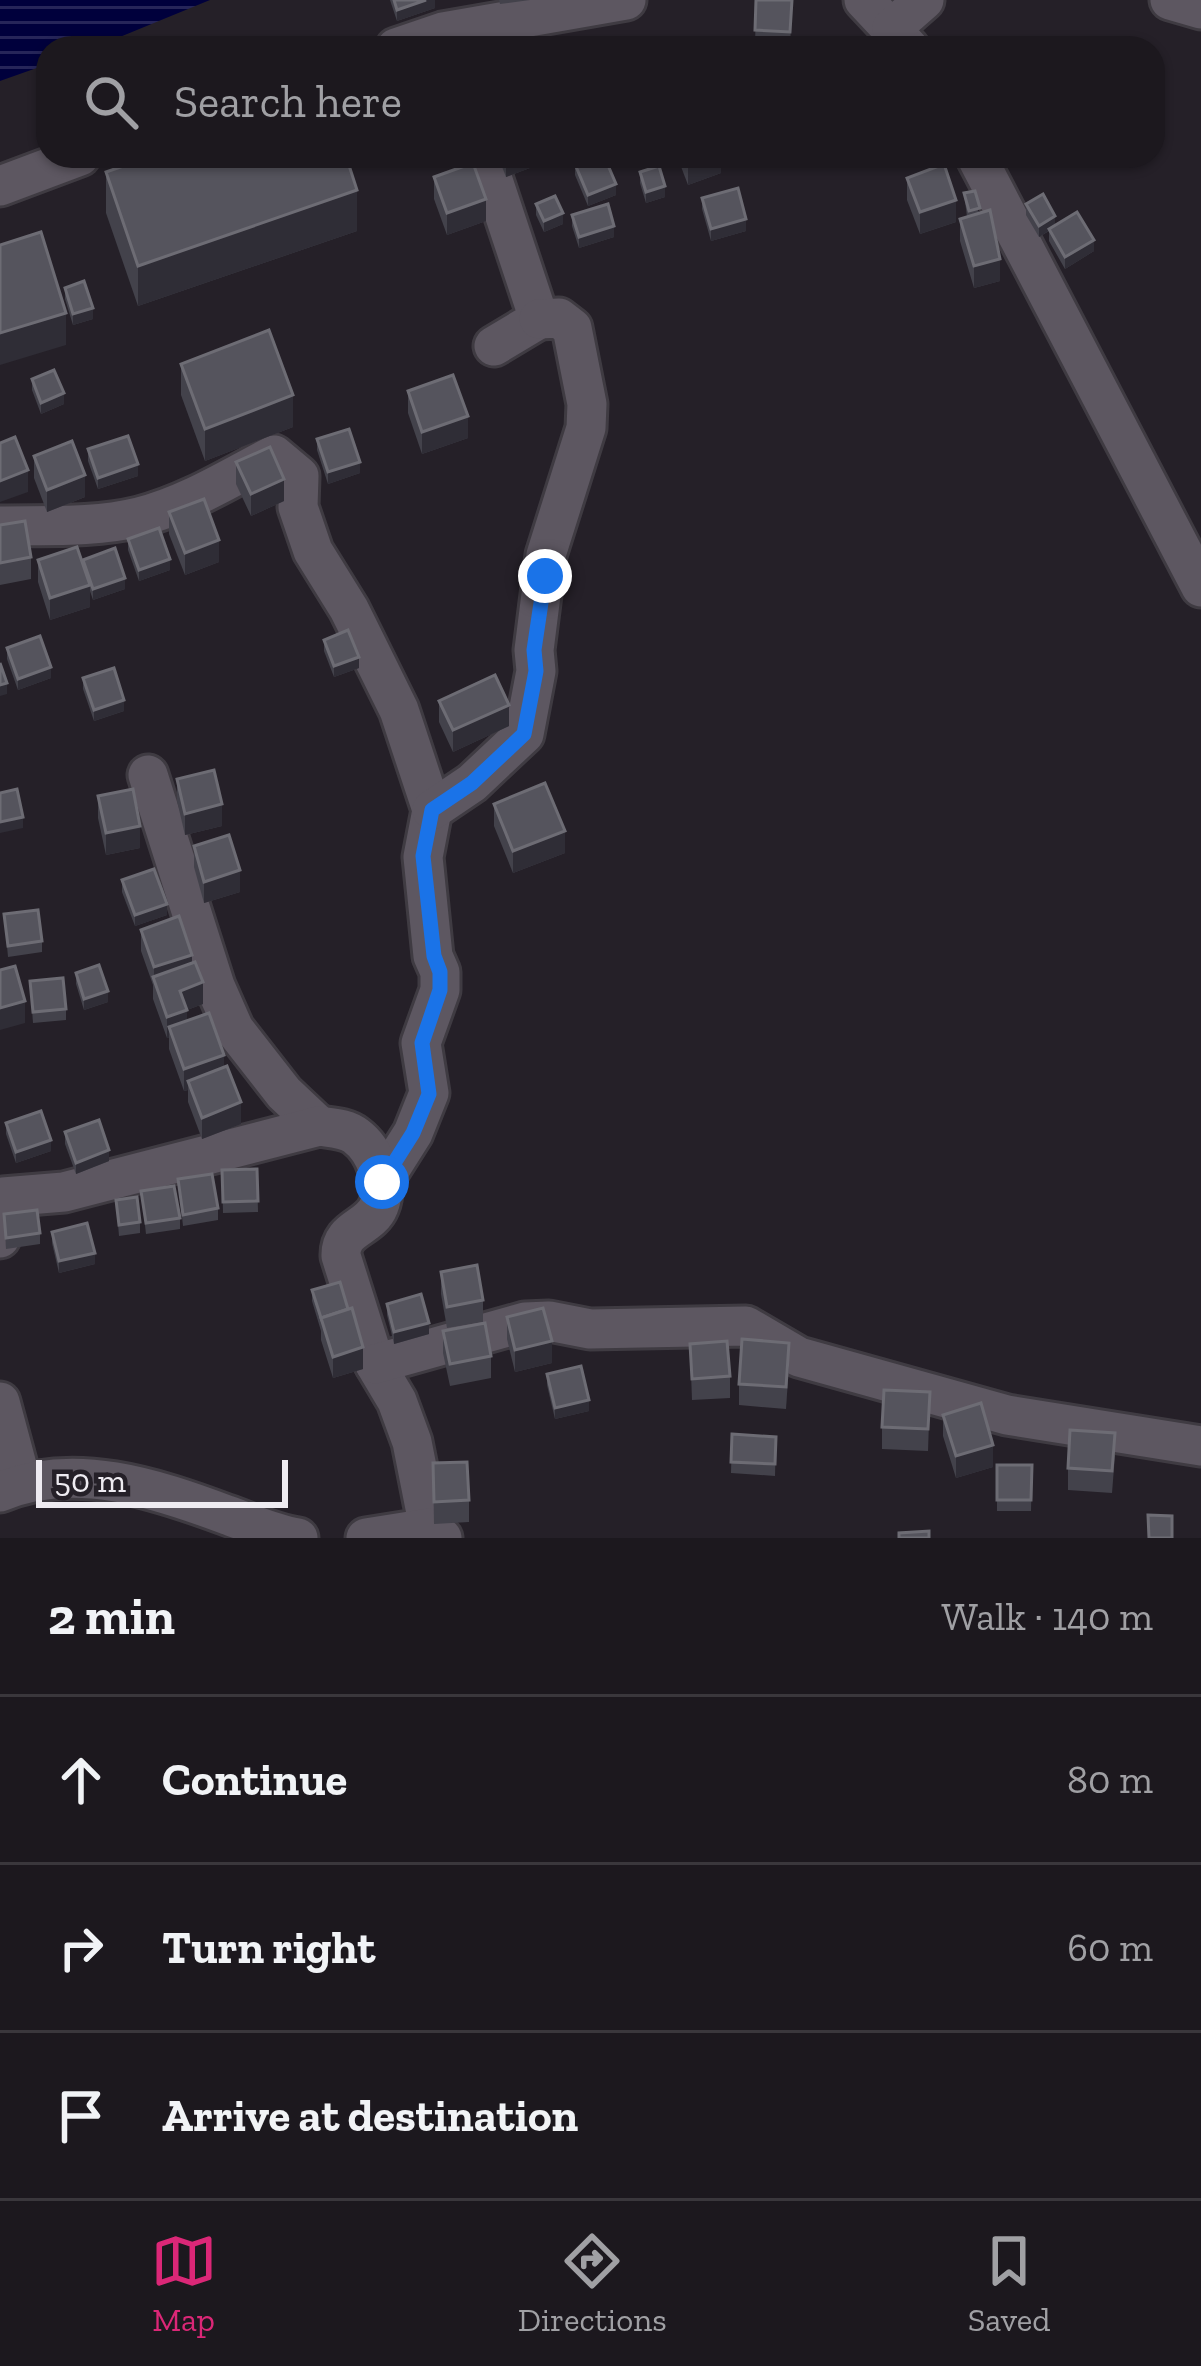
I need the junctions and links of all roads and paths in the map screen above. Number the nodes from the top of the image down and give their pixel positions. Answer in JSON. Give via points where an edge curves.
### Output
{"nodes":[{"id":1,"x":626,"y":0,"type":"edge"},
{"id":2,"x":924,"y":0,"type":"edge"},
{"id":3,"x":1170,"y":0,"type":"edge"},
{"id":4,"x":1201,"y":9,"type":"edge"},
{"id":5,"x":889,"y":25,"type":"edge"},
{"id":6,"x":464,"y":36,"type":"edge"},
{"id":7,"x":48,"y":168,"type":"edge"},
{"id":8,"x":489,"y":168,"type":"edge"},
{"id":9,"x":982,"y":168,"type":"edge"},
{"id":10,"x":0,"y":186,"type":"edge"},
{"id":11,"x":539,"y":319,"type":"junction"},
{"id":12,"x":494,"y":346,"type":"dead end"},
{"id":13,"x":0,"y":526,"type":"edge"},
{"id":14,"x":1201,"y":587,"type":"edge"},
{"id":15,"x":148,"y":775,"type":"dead end"},
{"id":16,"x":432,"y":810,"type":"junction"},
{"id":17,"x":320,"y":1126,"type":"junction"},
{"id":18,"x":382,"y":1182,"type":"junction"},
{"id":19,"x":0,"y":1238,"type":"edge"},
{"id":20,"x":375,"y":1364,"type":"junction"},
{"id":21,"x":0,"y":1402,"type":"edge"},
{"id":22,"x":1201,"y":1446,"type":"edge"},
{"id":23,"x":11,"y":1488,"type":"edge"},
{"id":24,"x":436,"y":1533,"type":"edge"},
{"id":25,"x":298,"y":1538,"type":"edge"},
{"id":26,"x":366,"y":1538,"type":"edge"}],
"edges":[{"from":1,"to":6,"type":"street"},
{"from":2,"to":5,"type":"street"},
{"from":3,"to":4,"type":"street"},
{"from":7,"to":10,"type":"street"},
{"from":8,"to":11,"type":"street"},
{"from":9,"to":14,"type":"street"},
{"from":11,"to":12,"type":"street"},
{"from":11,"to":16,"type":"street","via":[[560,318],[572,328],[587,404],[546,555],[524,734]]},
{"from":13,"to":16,"type":"street","via":[[139,517],[274,455],[299,476],[298,507],[313,551],[399,710]]},
{"from":15,"to":17,"type":"street","via":[[234,1029]]},
{"from":16,"to":18,"type":"street","via":[[423,856],[440,990],[422,1043],[429,1094]]},
{"from":17,"to":18,"type":"street","via":[[357,1137]]},
{"from":17,"to":19,"type":"street","via":[[64,1192],[3,1197]]},
{"from":18,"to":20,"type":"street","via":[[374,1216],[340,1243]]},
{"from":20,"to":22,"type":"street","via":[[525,1322],[746,1326],[800,1357],[985,1409]]},
{"from":20,"to":24,"type":"street","via":[[412,1442]]},
{"from":21,"to":23,"type":"street"},
{"from":23,"to":25,"type":"street","via":[[41,1478],[146,1487]]},
{"from":24,"to":26,"type":"street"}]}
